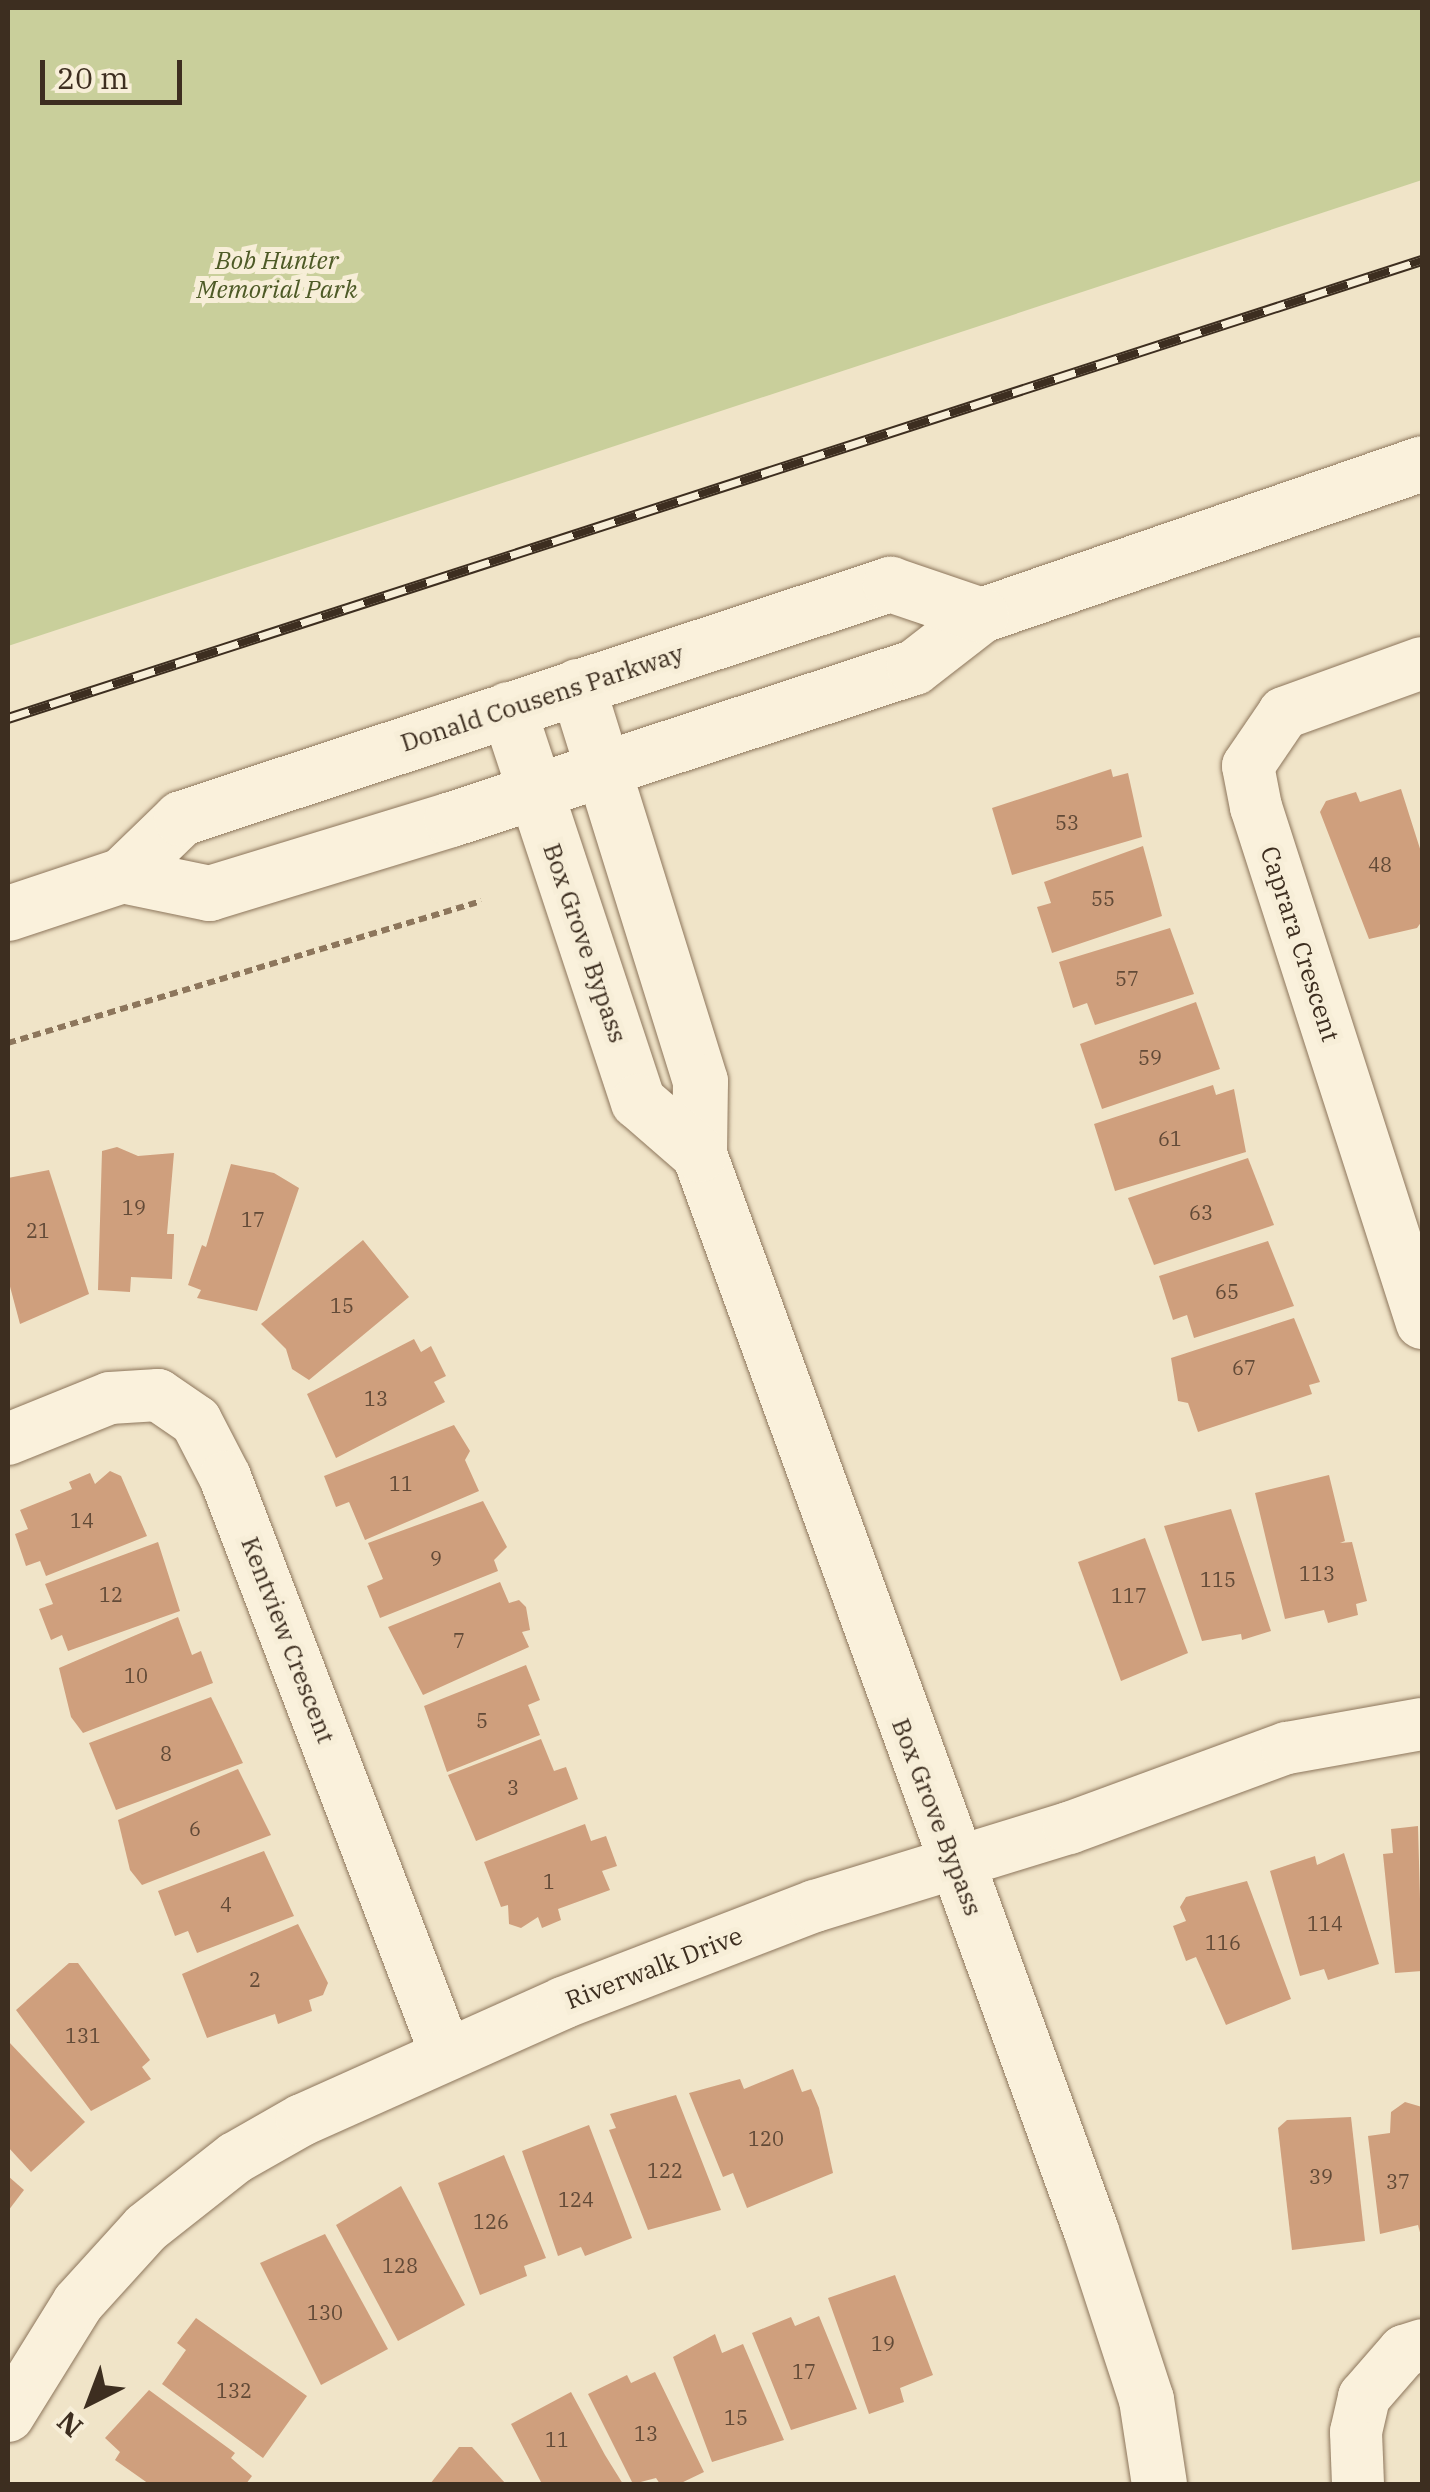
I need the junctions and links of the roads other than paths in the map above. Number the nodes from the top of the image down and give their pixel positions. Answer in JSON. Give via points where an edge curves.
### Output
{"nodes":[{"id":1,"x":1422,"y":463,"type":"edge"},
{"id":2,"x":981,"y":615,"type":"junction"},
{"id":3,"x":1422,"y":663,"type":"edge"},
{"id":4,"x":577,"y":686,"type":"junction"},
{"id":5,"x":508,"y":708,"type":"junction"},
{"id":6,"x":603,"y":770,"type":"junction"},
{"id":7,"x":535,"y":792,"type":"junction"},
{"id":8,"x":122,"y":875,"type":"junction"},
{"id":9,"x":8,"y":914,"type":"edge"},
{"id":10,"x":699,"y":1154,"type":"junction"},
{"id":11,"x":1422,"y":1323,"type":"edge"},
{"id":12,"x":8,"y":1440,"type":"edge"},
{"id":13,"x":1422,"y":1724,"type":"edge"},
{"id":14,"x":954,"y":1863,"type":"junction"},
{"id":15,"x":446,"y":2054,"type":"junction"},
{"id":16,"x":1422,"y":2345,"type":"edge"},
{"id":17,"x":8,"y":2416,"type":"edge"},
{"id":18,"x":1159,"y":2484,"type":"edge"},
{"id":19,"x":1358,"y":2484,"type":"edge"}],
"edges":[{"from":1,"to":2,"type":"main road"},
{"from":2,"to":4,"type":"main road","name":"Donald Cousens Parkway","via":[[890,584]]},
{"from":2,"to":6,"type":"main road","via":[[914,668]]},
{"from":3,"to":11,"type":"street","name":"Caprara Crescent","via":[[1284,712],[1248,766]]},
{"from":4,"to":5,"type":"main road","name":"Donald Cousens Parkway"},
{"from":4,"to":6,"type":"main road","name":"Box Grove Bypass"},
{"from":5,"to":7,"type":"main road","name":"Box Grove Bypass"},
{"from":5,"to":8,"type":"main road","name":"Donald Cousens Parkway","via":[[181,818]]},
{"from":6,"to":7,"type":"main road"},
{"from":6,"to":10,"type":"main road","name":"Box Grove Bypass","via":[[700,1081]]},
{"from":7,"to":8,"type":"main road","via":[[209,893]]},
{"from":7,"to":10,"type":"main road","name":"Box Grove Bypass","via":[[638,1100]]},
{"from":8,"to":9,"type":"main road","name":"Donald Cousens Parkway"},
{"from":10,"to":14,"type":"main road","name":"Box Grove Bypass"},
{"from":12,"to":15,"type":"street","name":"Kentview Crescent","via":[[110,1398],[158,1395],[196,1421],[225,1476]]},
{"from":13,"to":14,"type":"street","name":"Riverwalk Drive","via":[[1287,1748]]},
{"from":14,"to":15,"type":"street","name":"Riverwalk Drive","via":[[780,1919]]},
{"from":14,"to":18,"type":"main road","name":"Box Grove Bypass","via":[[1146,2399]]},
{"from":15,"to":17,"type":"street","name":"Riverwalk Drive","via":[[266,2139],[183,2196],[78,2303]]},
{"from":16,"to":19,"type":"street","via":[[1404,2351],[1364,2397],[1356,2432]]}]}
